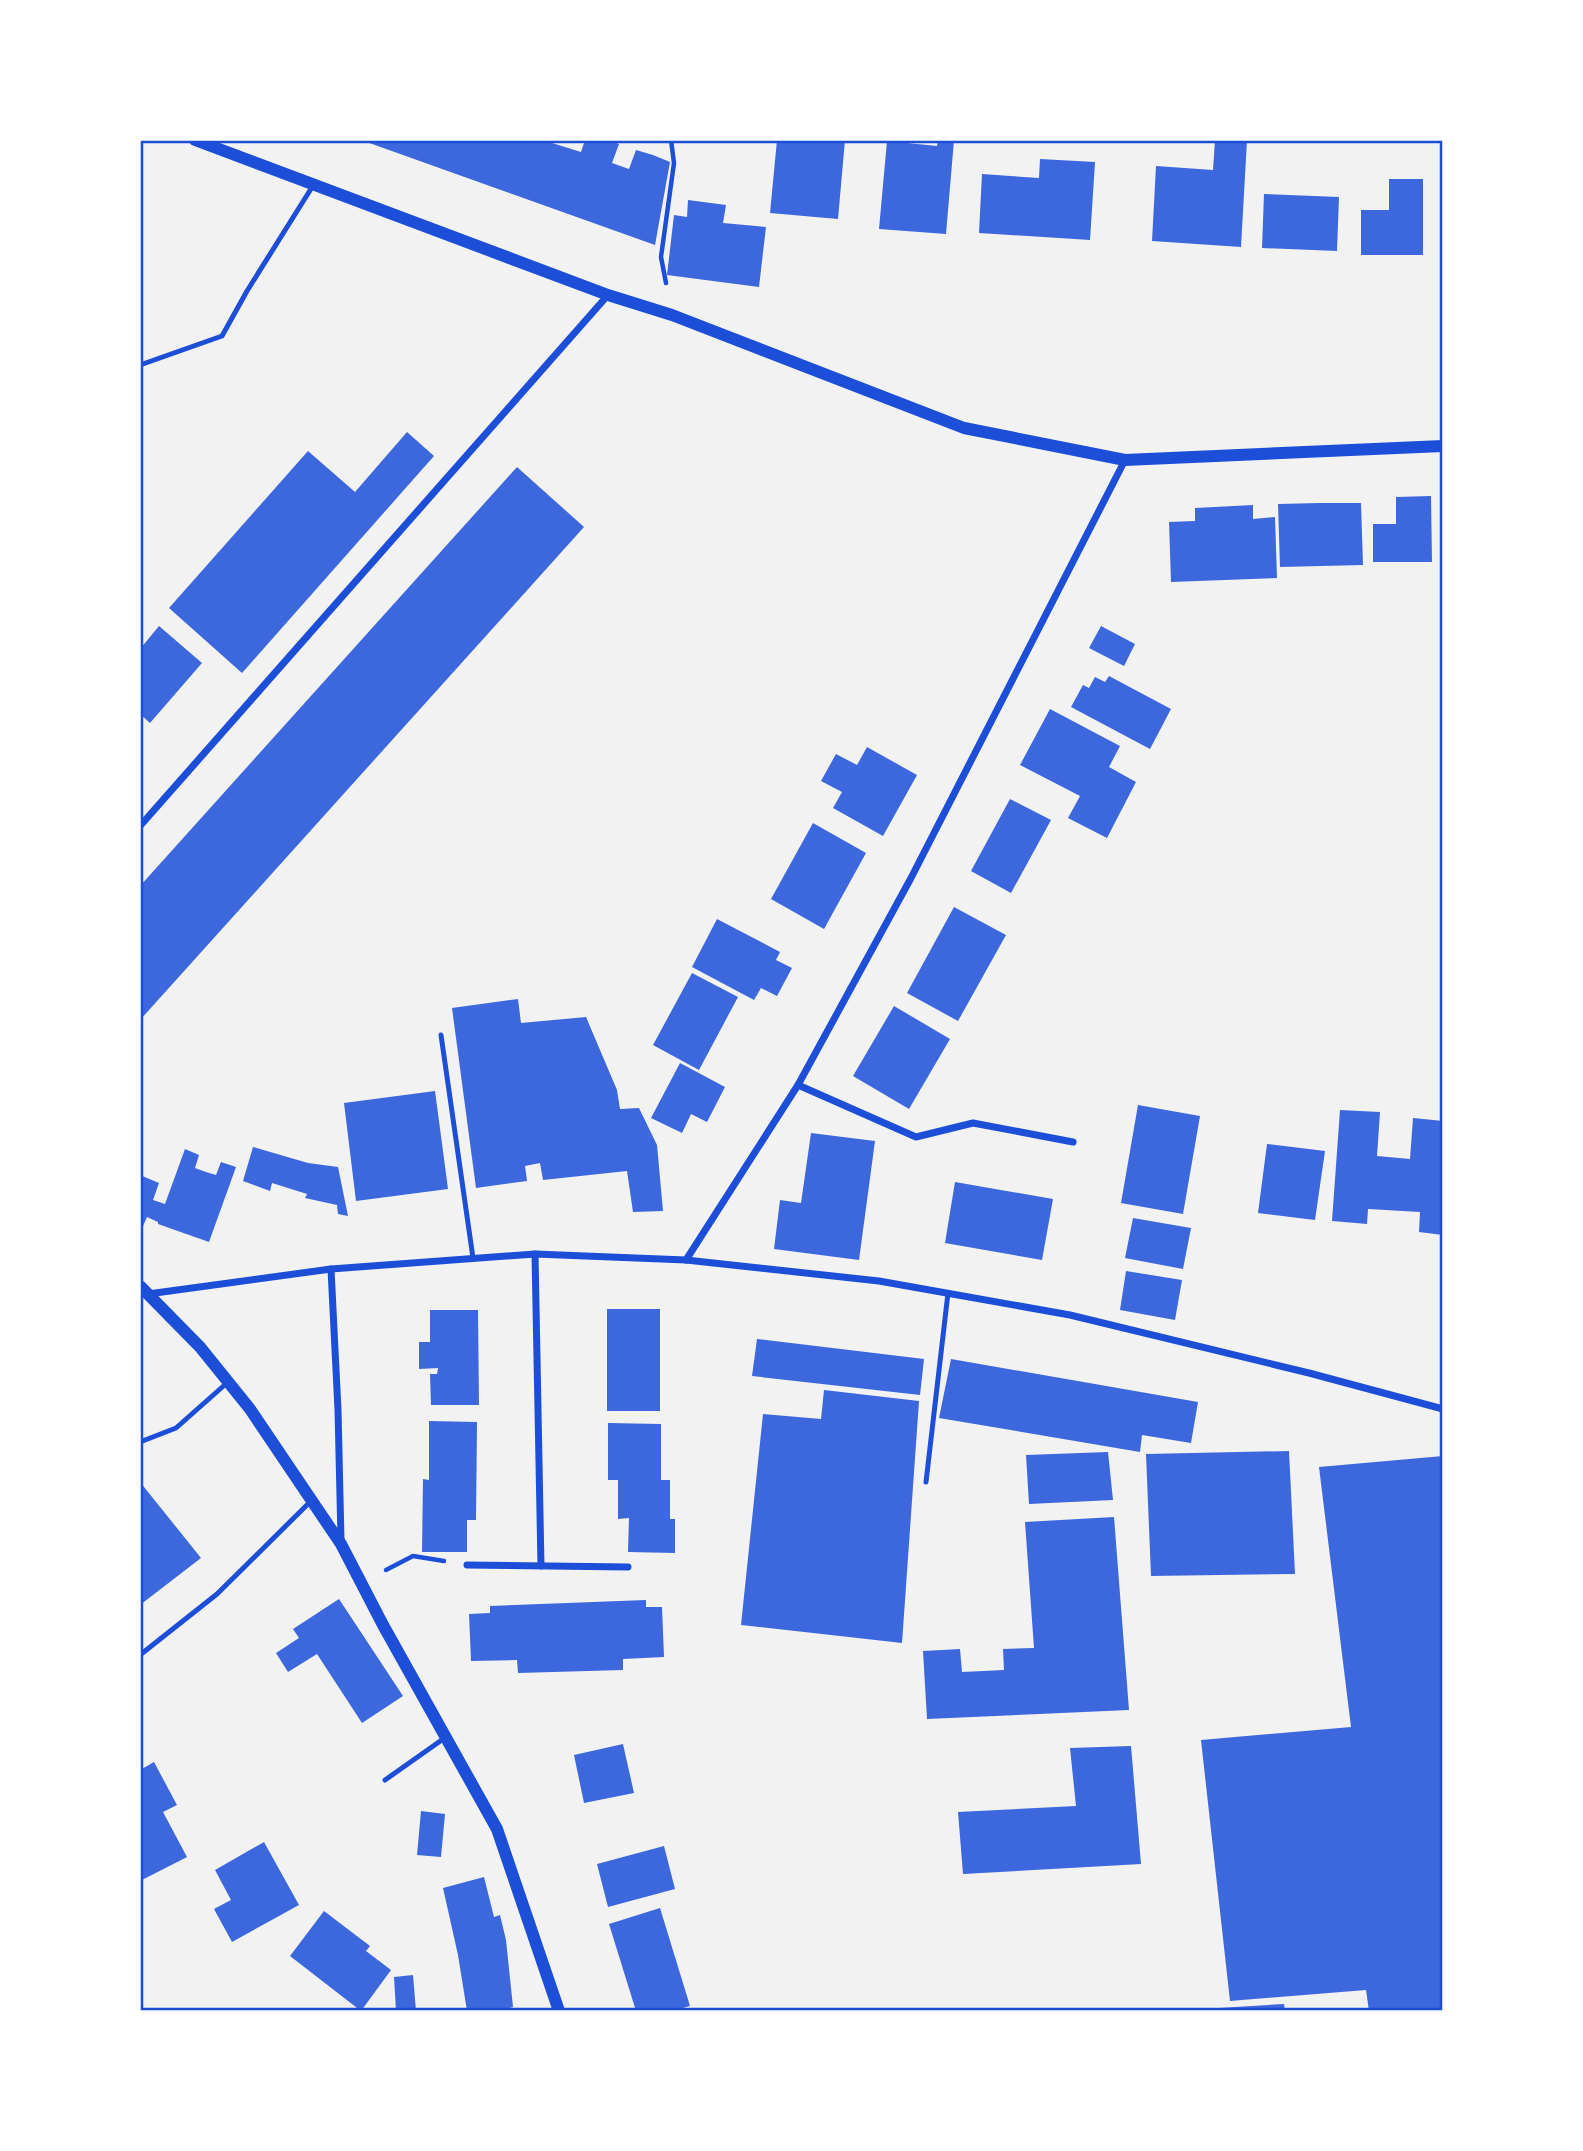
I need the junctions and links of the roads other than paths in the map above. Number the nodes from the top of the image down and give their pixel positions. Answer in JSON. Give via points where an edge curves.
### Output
{"nodes":[{"id":1,"x":195,"y":140,"type":"edge"},
{"id":2,"x":314,"y":184,"type":"junction"},
{"id":3,"x":608,"y":295,"type":"junction"},
{"id":4,"x":140,"y":365,"type":"edge"},
{"id":5,"x":1443,"y":446,"type":"edge"},
{"id":6,"x":1125,"y":460,"type":"junction"},
{"id":7,"x":140,"y":826,"type":"edge"},
{"id":8,"x":441,"y":1035,"type":"dead end"},
{"id":9,"x":799,"y":1085,"type":"junction"},
{"id":10,"x":1073,"y":1142,"type":"dead end"},
{"id":11,"x":535,"y":1254,"type":"junction"},
{"id":12,"x":473,"y":1258,"type":"junction"},
{"id":13,"x":686,"y":1260,"type":"junction"},
{"id":14,"x":331,"y":1269,"type":"junction"},
{"id":15,"x":144,"y":1290,"type":"edge"},
{"id":16,"x":948,"y":1293,"type":"junction"},
{"id":17,"x":228,"y":1382,"type":"junction"},
{"id":18,"x":1443,"y":1409,"type":"edge"},
{"id":19,"x":140,"y":1442,"type":"edge"},
{"id":20,"x":926,"y":1482,"type":"dead end"},
{"id":21,"x":311,"y":1501,"type":"junction"},
{"id":22,"x":341,"y":1544,"type":"junction"},
{"id":23,"x":467,"y":1565,"type":"road end"},
{"id":24,"x":541,"y":1566,"type":"junction"},
{"id":25,"x":628,"y":1567,"type":"dead end"},
{"id":26,"x":140,"y":1655,"type":"edge"},
{"id":27,"x":446,"y":1737,"type":"junction"},
{"id":28,"x":385,"y":1780,"type":"dead end"},
{"id":29,"x":559,"y":2011,"type":"edge"}],
"edges":[{"from":1,"to":2,"type":"street"},
{"from":2,"to":3,"type":"street"},
{"from":2,"to":4,"type":"lane","via":[[222,336]]},
{"from":3,"to":6,"type":"street","via":[[672,315],[964,428]]},
{"from":3,"to":7,"type":"street"},
{"from":5,"to":6,"type":"street"},
{"from":6,"to":9,"type":"street","via":[[911,878]]},
{"from":8,"to":12,"type":"lane"},
{"from":9,"to":10,"type":"street","via":[[916,1137],[973,1124]]},
{"from":9,"to":13,"type":"street"},
{"from":11,"to":12,"type":"street"},
{"from":11,"to":13,"type":"street"},
{"from":11,"to":24,"type":"street"},
{"from":12,"to":14,"type":"street"},
{"from":13,"to":16,"type":"street"},
{"from":14,"to":15,"type":"street"},
{"from":14,"to":22,"type":"street"},
{"from":15,"to":17,"type":"street"},
{"from":16,"to":18,"type":"street","via":[[1070,1315]]},
{"from":16,"to":20,"type":"lane"},
{"from":17,"to":19,"type":"lane","via":[[176,1429]]},
{"from":17,"to":21,"type":"street"},
{"from":21,"to":22,"type":"street"},
{"from":21,"to":26,"type":"lane","via":[[217,1594]]},
{"from":22,"to":27,"type":"street"},
{"from":23,"to":24,"type":"street"},
{"from":24,"to":25,"type":"street"},
{"from":27,"to":28,"type":"lane"},
{"from":27,"to":29,"type":"street","via":[[497,1829]]}]}
